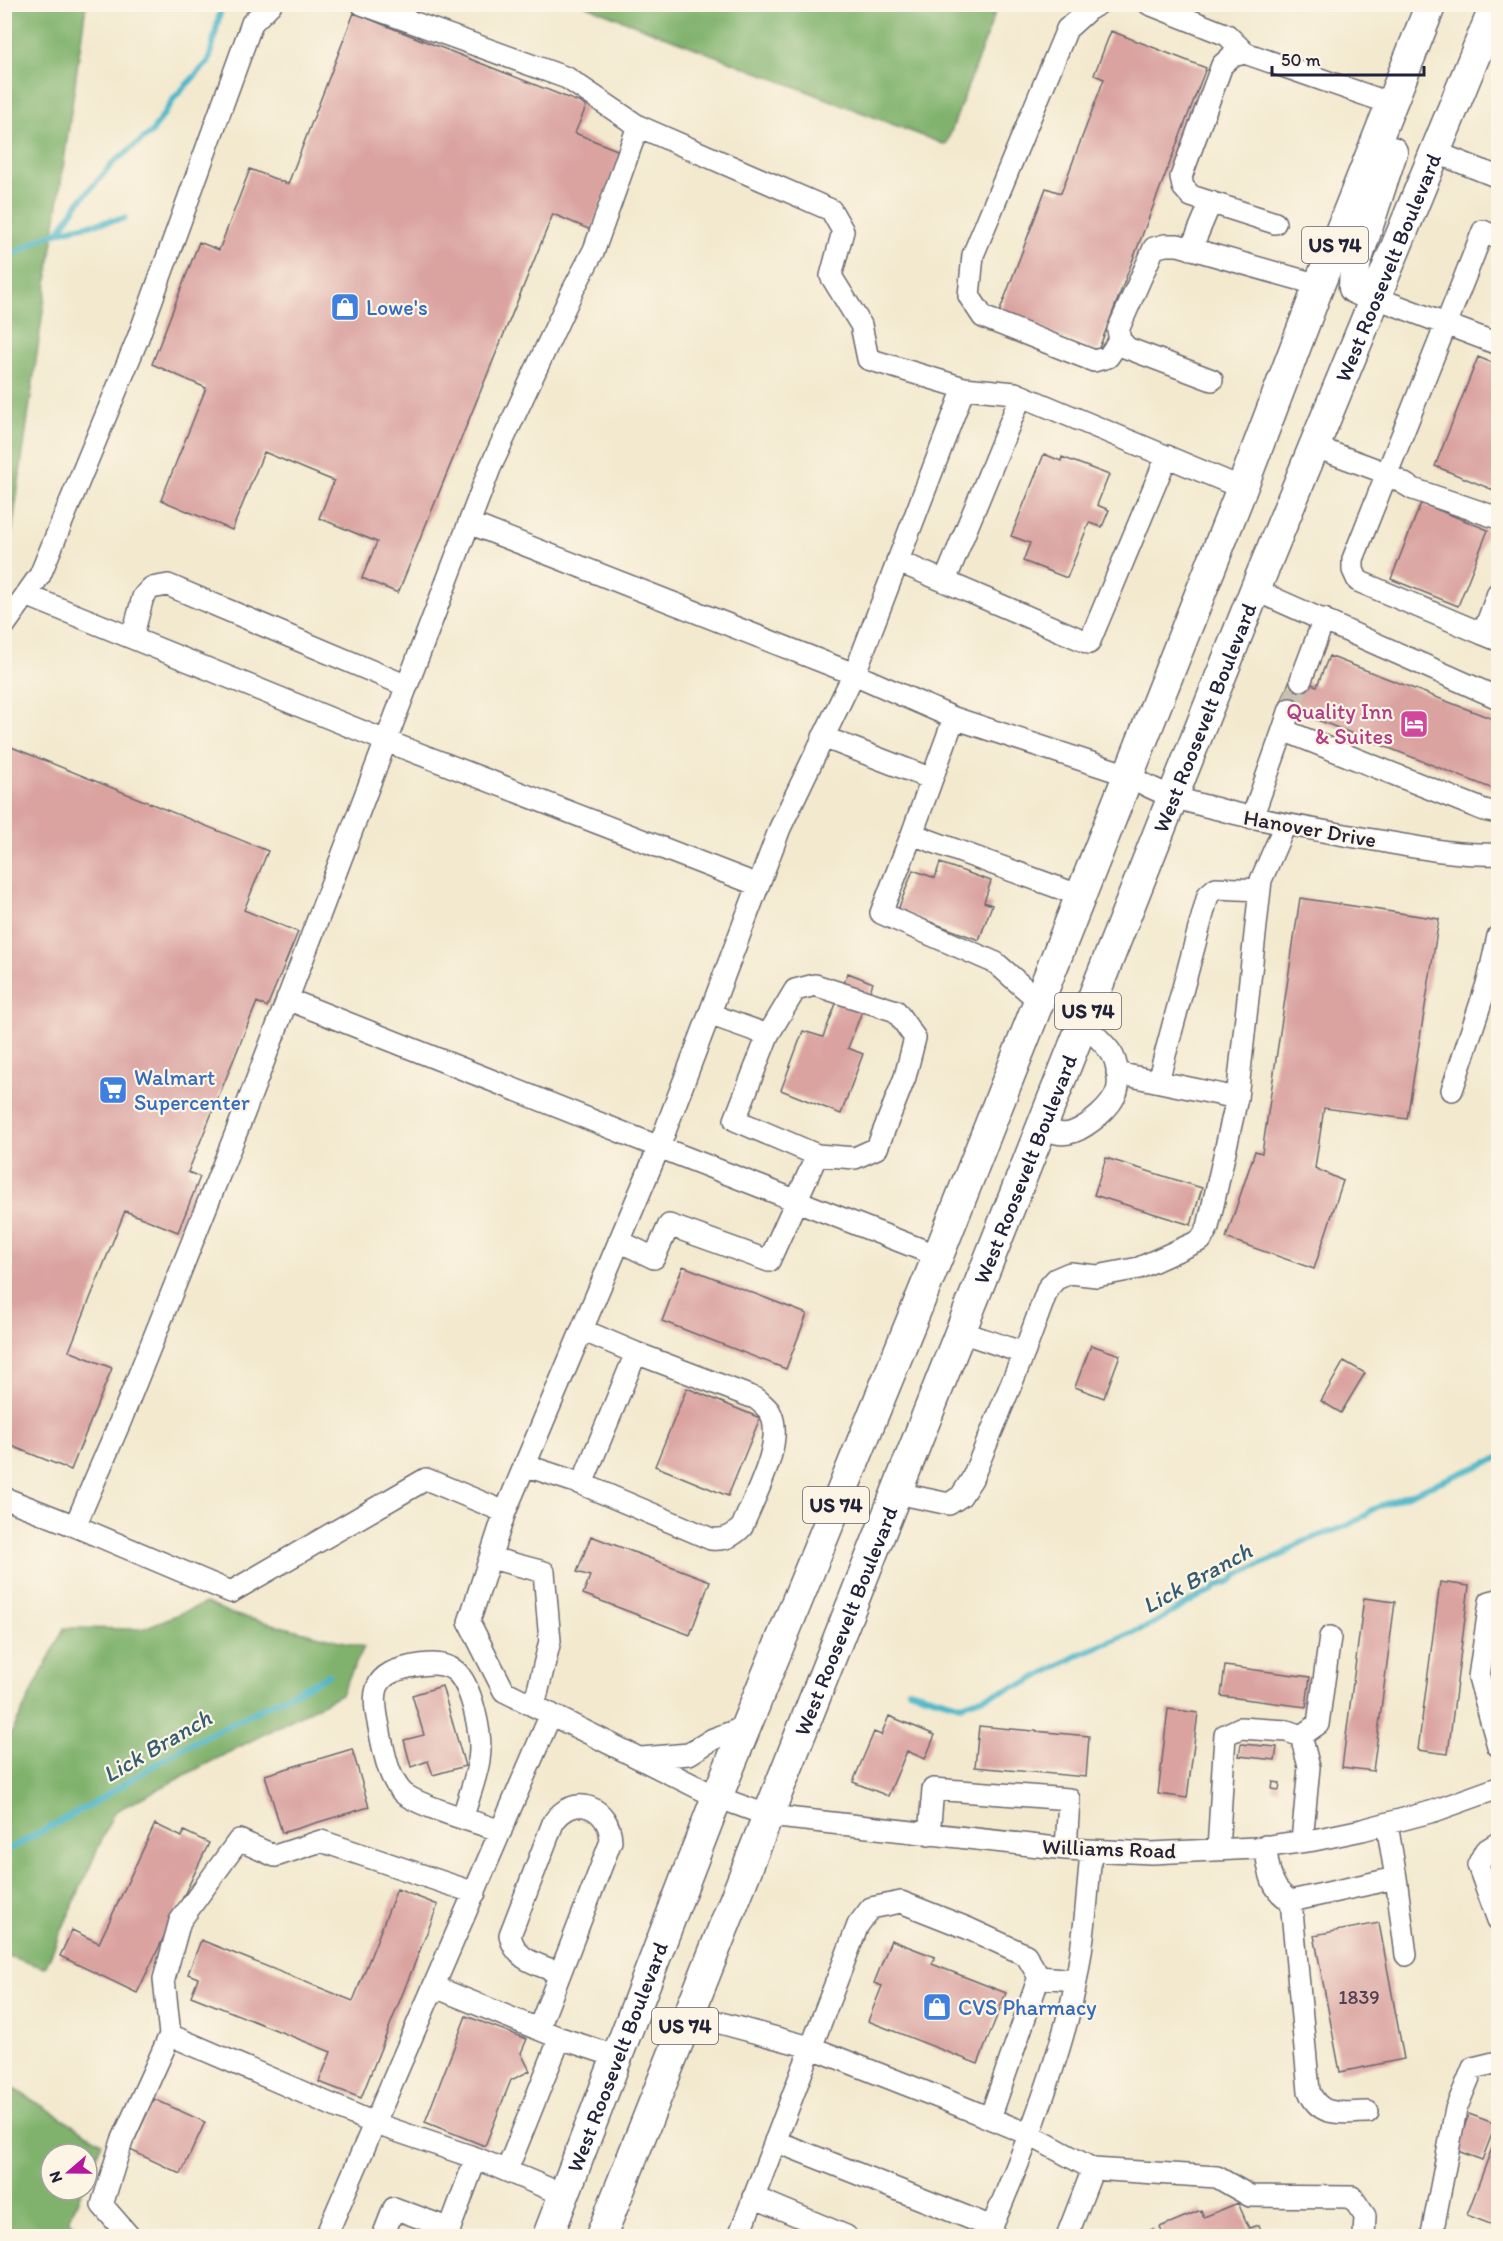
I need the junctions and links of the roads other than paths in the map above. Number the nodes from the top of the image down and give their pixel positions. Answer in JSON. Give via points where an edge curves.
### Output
{"nodes":[{"id":1,"x":270,"y":4,"type":"edge"},
{"id":2,"x":362,"y":4,"type":"edge"},
{"id":3,"x":1098,"y":4,"type":"edge"},
{"id":4,"x":1149,"y":4,"type":"edge"},
{"id":5,"x":1496,"y":4,"type":"edge"},
{"id":6,"x":1429,"y":10,"type":"edge"},
{"id":7,"x":1245,"y":53,"type":"junction"},
{"id":8,"x":1392,"y":104,"type":"junction"},
{"id":9,"x":638,"y":126,"type":"junction"},
{"id":10,"x":1435,"y":152,"type":"junction"},
{"id":11,"x":1498,"y":177,"type":"edge"},
{"id":12,"x":1210,"y":202,"type":"junction"},
{"id":13,"x":1275,"y":223,"type":"dead end"},
{"id":14,"x":1498,"y":238,"type":"edge"},
{"id":15,"x":1191,"y":249,"type":"junction"},
{"id":16,"x":1319,"y":285,"type":"junction"},
{"id":17,"x":1374,"y":297,"type":"junction"},
{"id":18,"x":1446,"y":322,"type":"junction"},
{"id":19,"x":1120,"y":340,"type":"junction"},
{"id":20,"x":1498,"y":344,"type":"edge"},
{"id":21,"x":1212,"y":380,"type":"dead end"},
{"id":22,"x":964,"y":387,"type":"junction"},
{"id":23,"x":1021,"y":396,"type":"junction"},
{"id":24,"x":1313,"y":446,"type":"junction"},
{"id":25,"x":1167,"y":456,"type":"junction"},
{"id":26,"x":1386,"y":472,"type":"junction"},
{"id":27,"x":1242,"y":488,"type":"junction"},
{"id":28,"x":1498,"y":518,"type":"edge"},
{"id":29,"x":469,"y":523,"type":"junction"},
{"id":30,"x":897,"y":561,"type":"junction"},
{"id":31,"x":945,"y":582,"type":"junction"},
{"id":32,"x":1255,"y":590,"type":"junction"},
{"id":33,"x":1498,"y":593,"type":"edge"},
{"id":34,"x":26,"y":595,"type":"junction"},
{"id":35,"x":1324,"y":619,"type":"junction"},
{"id":36,"x":4,"y":626,"type":"edge"},
{"id":37,"x":1491,"y":637,"type":"edge"},
{"id":38,"x":132,"y":638,"type":"junction"},
{"id":39,"x":854,"y":674,"type":"junction"},
{"id":40,"x":1301,"y":680,"type":"tunnel mouth"},
{"id":41,"x":407,"y":686,"type":"junction"},
{"id":42,"x":1498,"y":698,"type":"edge"},
{"id":43,"x":1290,"y":709,"type":"tunnel mouth"},
{"id":44,"x":954,"y":718,"type":"junction"},
{"id":45,"x":1282,"y":730,"type":"junction"},
{"id":46,"x":823,"y":737,"type":"junction"},
{"id":47,"x":386,"y":741,"type":"junction"},
{"id":48,"x":1128,"y":775,"type":"junction"},
{"id":49,"x":932,"y":779,"type":"junction"},
{"id":50,"x":1172,"y":798,"type":"junction"},
{"id":51,"x":1498,"y":813,"type":"edge"},
{"id":52,"x":1252,"y":818,"type":"junction"},
{"id":53,"x":1286,"y":825,"type":"junction"},
{"id":54,"x":912,"y":834,"type":"junction"},
{"id":55,"x":1498,"y":854,"type":"edge"},
{"id":56,"x":758,"y":885,"type":"junction"},
{"id":57,"x":1260,"y":890,"type":"junction"},
{"id":58,"x":1081,"y":896,"type":"junction"},
{"id":59,"x":1498,"y":936,"type":"edge"},
{"id":60,"x":287,"y":999,"type":"junction"},
{"id":61,"x":1039,"y":1001,"type":"junction"},
{"id":62,"x":709,"y":1014,"type":"junction"},
{"id":63,"x":1083,"y":1023,"type":"junction"},
{"id":64,"x":768,"y":1035,"type":"junction"},
{"id":65,"x":1117,"y":1073,"type":"junction"},
{"id":66,"x":1158,"y":1081,"type":"junction"},
{"id":67,"x":1452,"y":1090,"type":"dead end"},
{"id":68,"x":1237,"y":1098,"type":"junction"},
{"id":69,"x":1042,"y":1129,"type":"junction"},
{"id":70,"x":659,"y":1147,"type":"junction"},
{"id":71,"x":818,"y":1155,"type":"junction"},
{"id":72,"x":797,"y":1201,"type":"junction"},
{"id":73,"x":619,"y":1241,"type":"junction"},
{"id":74,"x":938,"y":1256,"type":"junction"},
{"id":75,"x":582,"y":1330,"type":"junction"},
{"id":76,"x":961,"y":1332,"type":"junction"},
{"id":77,"x":636,"y":1353,"type":"junction"},
{"id":78,"x":1024,"y":1353,"type":"junction"},
{"id":79,"x":525,"y":1465,"type":"junction"},
{"id":80,"x":582,"y":1484,"type":"junction"},
{"id":81,"x":897,"y":1493,"type":"junction"},
{"id":82,"x":4,"y":1498,"type":"edge"},
{"id":83,"x":505,"y":1512,"type":"junction"},
{"id":84,"x":75,"y":1526,"type":"junction"},
{"id":85,"x":490,"y":1558,"type":"junction"},
{"id":86,"x":1498,"y":1600,"type":"edge"},
{"id":87,"x":1330,"y":1638,"type":"dead end"},
{"id":88,"x":543,"y":1710,"type":"junction"},
{"id":89,"x":1494,"y":1711,"type":"edge"},
{"id":90,"x":745,"y":1727,"type":"junction"},
{"id":91,"x":1301,"y":1736,"type":"junction"},
{"id":92,"x":1498,"y":1746,"type":"edge"},
{"id":93,"x":640,"y":1758,"type":"junction"},
{"id":94,"x":1498,"y":1788,"type":"edge"},
{"id":95,"x":717,"y":1797,"type":"junction"},
{"id":96,"x":769,"y":1816,"type":"junction"},
{"id":97,"x":463,"y":1817,"type":"junction"},
{"id":98,"x":1387,"y":1824,"type":"junction"},
{"id":99,"x":501,"y":1831,"type":"junction"},
{"id":100,"x":929,"y":1835,"type":"junction"},
{"id":101,"x":1302,"y":1841,"type":"junction"},
{"id":102,"x":1498,"y":1843,"type":"edge"},
{"id":103,"x":1265,"y":1846,"type":"junction"},
{"id":104,"x":1066,"y":1849,"type":"junction"},
{"id":105,"x":1218,"y":1850,"type":"junction"},
{"id":106,"x":1091,"y":1851,"type":"junction"},
{"id":107,"x":1396,"y":1878,"type":"junction"},
{"id":108,"x":475,"y":1893,"type":"junction"},
{"id":109,"x":1291,"y":1901,"type":"junction"},
{"id":110,"x":1498,"y":1920,"type":"edge"},
{"id":111,"x":1406,"y":1955,"type":"dead end"},
{"id":112,"x":560,"y":1973,"type":"junction"},
{"id":113,"x":1040,"y":1977,"type":"junction"},
{"id":114,"x":1075,"y":1980,"type":"junction"},
{"id":115,"x":435,"y":1986,"type":"junction"},
{"id":116,"x":692,"y":2010,"type":"junction"},
{"id":117,"x":539,"y":2028,"type":"junction"},
{"id":118,"x":170,"y":2035,"type":"junction"},
{"id":119,"x":560,"y":2038,"type":"junction"},
{"id":120,"x":810,"y":2047,"type":"junction"},
{"id":121,"x":618,"y":2057,"type":"junction"},
{"id":122,"x":1498,"y":2062,"type":"edge"},
{"id":123,"x":1368,"y":2112,"type":"dead end"},
{"id":124,"x":990,"y":2118,"type":"junction"},
{"id":125,"x":376,"y":2124,"type":"junction"},
{"id":126,"x":1028,"y":2134,"type":"junction"},
{"id":127,"x":587,"y":2136,"type":"junction"},
{"id":128,"x":775,"y":2141,"type":"junction"},
{"id":129,"x":476,"y":2158,"type":"junction"},
{"id":130,"x":1093,"y":2169,"type":"junction"},
{"id":131,"x":507,"y":2170,"type":"junction"},
{"id":132,"x":564,"y":2195,"type":"junction"},
{"id":133,"x":753,"y":2197,"type":"junction"},
{"id":134,"x":990,"y":2232,"type":"edge"},
{"id":135,"x":449,"y":2233,"type":"edge"},
{"id":136,"x":129,"y":2236,"type":"edge"},
{"id":137,"x":326,"y":2236,"type":"edge"},
{"id":138,"x":383,"y":2236,"type":"edge"},
{"id":139,"x":548,"y":2236,"type":"edge"},
{"id":140,"x":566,"y":2236,"type":"edge"},
{"id":141,"x":601,"y":2236,"type":"edge"},
{"id":142,"x":739,"y":2236,"type":"edge"},
{"id":143,"x":846,"y":2236,"type":"edge"},
{"id":144,"x":1067,"y":2236,"type":"edge"},
{"id":145,"x":1364,"y":2236,"type":"edge"},
{"id":146,"x":1437,"y":2236,"type":"edge"}],
"edges":[{"from":1,"to":34,"type":"street","via":[[252,23],[138,338],[40,575]]},
{"from":2,"to":9,"type":"street","via":[[567,78]]},
{"from":3,"to":19,"type":"street","via":[[1067,29],[973,255],[969,296],[982,318],[1094,361],[1108,357]]},
{"from":4,"to":7,"type":"street","via":[[1227,34]]},
{"from":5,"to":10,"type":"highway","name":"West Roosevelt Boulevard","number":"US 74"},
{"from":6,"to":8,"type":"highway","name":"West Roosevelt Boulevard","number":"US 74"},
{"from":6,"to":17,"type":"highway","via":[[1400,127],[1355,265],[1354,288]]},
{"from":7,"to":8,"type":"street"},
{"from":7,"to":12,"type":"street","via":[[1232,56],[1222,65],[1180,177],[1191,196]]},
{"from":8,"to":16,"type":"highway","name":"West Roosevelt Boulevard","number":"US 74"},
{"from":9,"to":22,"type":"street","via":[[831,210],[843,231],[831,276],[861,325],[868,359]]},
{"from":9,"to":29,"type":"street","via":[[594,250],[495,459]]},
{"from":10,"to":11,"type":"street"},
{"from":10,"to":17,"type":"highway","name":"West Roosevelt Boulevard","number":"US 74"},
{"from":12,"to":13,"type":"street"},
{"from":12,"to":15,"type":"street"},
{"from":14,"to":18,"type":"street","via":[[1483,231]]},
{"from":15,"to":16,"type":"street"},
{"from":15,"to":19,"type":"street","via":[[1178,245],[1154,248],[1118,330]]},
{"from":16,"to":27,"type":"highway","name":"West Roosevelt Boulevard","number":"US 74"},
{"from":17,"to":18,"type":"street"},
{"from":17,"to":24,"type":"highway","name":"West Roosevelt Boulevard","number":"US 74"},
{"from":18,"to":20,"type":"street"},
{"from":18,"to":26,"type":"street"},
{"from":19,"to":21,"type":"street","via":[[1127,348]]},
{"from":22,"to":23,"type":"street"},
{"from":22,"to":30,"type":"street","name":"Williams Road"},
{"from":23,"to":25,"type":"street"},
{"from":23,"to":31,"type":"street"},
{"from":24,"to":26,"type":"street"},
{"from":24,"to":32,"type":"highway","name":"West Roosevelt Boulevard","number":"US 74"},
{"from":25,"to":27,"type":"street"},
{"from":25,"to":31,"type":"street","via":[[1089,643]]},
{"from":26,"to":28,"type":"street","via":[[1413,489]]},
{"from":26,"to":37,"type":"street","via":[[1353,559],[1358,580]]},
{"from":27,"to":48,"type":"highway","name":"West Roosevelt Boulevard","number":"US 74"},
{"from":29,"to":39,"type":"street","name":"Hanover Drive"},
{"from":29,"to":41,"type":"street"},
{"from":30,"to":31,"type":"street"},
{"from":30,"to":39,"type":"street","name":"Williams Road"},
{"from":32,"to":35,"type":"street"},
{"from":32,"to":50,"type":"highway","name":"West Roosevelt Boulevard","number":"US 74"},
{"from":33,"to":37,"type":"street"},
{"from":34,"to":36,"type":"street"},
{"from":34,"to":38,"type":"street"},
{"from":35,"to":40,"type":"street"},
{"from":35,"to":42,"type":"street"},
{"from":38,"to":41,"type":"street","via":[[143,597],[151,588],[168,585]]},
{"from":38,"to":47,"type":"street"},
{"from":39,"to":44,"type":"street","name":"Hanover Drive"},
{"from":39,"to":46,"type":"street","name":"Williams Road"},
{"from":41,"to":47,"type":"street"},
{"from":43,"to":45,"type":"street"},
{"from":44,"to":48,"type":"street","name":"Hanover Drive"},
{"from":44,"to":49,"type":"street"},
{"from":45,"to":51,"type":"street"},
{"from":45,"to":52,"type":"street"},
{"from":46,"to":49,"type":"street"},
{"from":46,"to":56,"type":"street","name":"Williams Road"},
{"from":47,"to":56,"type":"street"},
{"from":47,"to":60,"type":"street"},
{"from":48,"to":50,"type":"street","name":"Hanover Drive"},
{"from":48,"to":58,"type":"highway","name":"West Roosevelt Boulevard","number":"US 74"},
{"from":49,"to":54,"type":"street"},
{"from":50,"to":52,"type":"street","name":"Hanover Drive"},
{"from":50,"to":63,"type":"highway","name":"West Roosevelt Boulevard","number":"US 74"},
{"from":52,"to":53,"type":"street","name":"Hanover Drive"},
{"from":53,"to":55,"type":"street","name":"Hanover Drive","via":[[1456,852]]},
{"from":53,"to":57,"type":"street"},
{"from":54,"to":58,"type":"street"},
{"from":54,"to":61,"type":"street","via":[[880,913],[996,963]]},
{"from":56,"to":62,"type":"street","name":"Williams Road"},
{"from":57,"to":66,"type":"street","via":[[1216,888],[1208,895]]},
{"from":57,"to":68,"type":"street"},
{"from":58,"to":61,"type":"highway","name":"West Roosevelt Boulevard","number":"US 74"},
{"from":59,"to":67,"type":"street","via":[[1488,981]]},
{"from":60,"to":70,"type":"street"},
{"from":60,"to":84,"type":"street"},
{"from":61,"to":74,"type":"highway","name":"West Roosevelt Boulevard","number":"US 74"},
{"from":62,"to":64,"type":"street"},
{"from":62,"to":70,"type":"street","name":"Williams Road"},
{"from":63,"to":65,"type":"street","via":[[1113,1055]]},
{"from":63,"to":69,"type":"highway","name":"West Roosevelt Boulevard","number":"US 74"},
{"from":64,"to":71,"type":"street","via":[[735,1120]]},
{"from":64,"to":71,"type":"street","via":[[795,990],[815,986],[896,1011],[915,1038],[905,1077],[877,1148],[855,1158]]},
{"from":65,"to":66,"type":"street"},
{"from":65,"to":69,"type":"street","via":[[1117,1090],[1093,1120],[1074,1132],[1061,1134]]},
{"from":66,"to":68,"type":"street"},
{"from":68,"to":78,"type":"street","via":[[1208,1227],[1201,1240],[1139,1268],[1097,1276],[1070,1273],[1056,1279],[1048,1288]]},
{"from":69,"to":76,"type":"highway","name":"West Roosevelt Boulevard","number":"US 74"},
{"from":70,"to":72,"type":"street"},
{"from":70,"to":73,"type":"street","name":"Williams Road"},
{"from":71,"to":72,"type":"street"},
{"from":72,"to":73,"type":"street","via":[[769,1261],[669,1225],[654,1258]]},
{"from":72,"to":74,"type":"street"},
{"from":73,"to":75,"type":"street","name":"Williams Road"},
{"from":74,"to":90,"type":"highway","name":"West Roosevelt Boulevard","number":"US 74"},
{"from":75,"to":77,"type":"street"},
{"from":75,"to":79,"type":"street","name":"Williams Road"},
{"from":76,"to":78,"type":"street"},
{"from":76,"to":81,"type":"highway","name":"West Roosevelt Boulevard","number":"US 74"},
{"from":77,"to":80,"type":"street"},
{"from":77,"to":80,"type":"street","via":[[757,1399],[770,1412],[775,1431],[773,1450],[742,1527],[722,1540],[711,1539]]},
{"from":78,"to":81,"type":"street","via":[[972,1479],[961,1496],[949,1504]]},
{"from":79,"to":80,"type":"street"},
{"from":79,"to":83,"type":"street","name":"Williams Road"},
{"from":81,"to":96,"type":"highway","name":"West Roosevelt Boulevard","number":"US 74"},
{"from":82,"to":84,"type":"street"},
{"from":83,"to":84,"type":"street","via":[[426,1479],[231,1592]]},
{"from":83,"to":85,"type":"street","name":"Williams Road"},
{"from":85,"to":88,"type":"street","name":"Williams Road","via":[[469,1622],[504,1690]]},
{"from":85,"to":88,"type":"street","via":[[544,1572],[550,1641]]},
{"from":86,"to":89,"type":"street","via":[[1490,1602],[1479,1677]]},
{"from":87,"to":91,"type":"street","via":[[1318,1724]]},
{"from":88,"to":93,"type":"street","name":"Williams Road"},
{"from":88,"to":99,"type":"street"},
{"from":89,"to":92,"type":"street"},
{"from":90,"to":93,"type":"street","via":[[689,1754]]},
{"from":90,"to":95,"type":"highway","name":"West Roosevelt Boulevard","number":"US 74"},
{"from":91,"to":101,"type":"street","via":[[1309,1767]]},
{"from":91,"to":105,"type":"street","via":[[1287,1731],[1240,1728],[1226,1735]]},
{"from":93,"to":95,"type":"street","name":"Williams Road"},
{"from":94,"to":98,"type":"street","name":"Williams Road"},
{"from":95,"to":96,"type":"street","name":"Williams Road"},
{"from":95,"to":121,"type":"highway","name":"West Roosevelt Boulevard","number":"US 74"},
{"from":96,"to":100,"type":"street","name":"Williams Road"},
{"from":96,"to":116,"type":"highway","name":"West Roosevelt Boulevard","number":"US 74"},
{"from":97,"to":97,"type":"street","via":[[416,1801],[393,1779],[376,1713],[376,1690],[384,1676],[421,1664],[438,1664],[453,1670],[465,1682],[479,1731],[480,1758]]},
{"from":97,"to":99,"type":"street"},
{"from":98,"to":101,"type":"street","name":"Williams Road"},
{"from":98,"to":107,"type":"street"},
{"from":99,"to":108,"type":"street"},
{"from":100,"to":104,"type":"street","name":"Williams Road"},
{"from":100,"to":104,"type":"street","via":[[933,1790],[1069,1799]]},
{"from":101,"to":103,"type":"street","name":"Williams Road"},
{"from":102,"to":110,"type":"street","via":[[1485,1851],[1478,1865]]},
{"from":103,"to":105,"type":"street","name":"Williams Road"},
{"from":103,"to":109,"type":"street","via":[[1271,1878],[1279,1895]]},
{"from":104,"to":106,"type":"street","name":"Williams Road"},
{"from":105,"to":106,"type":"street","name":"Williams Road"},
{"from":106,"to":114,"type":"street"},
{"from":107,"to":109,"type":"street"},
{"from":107,"to":111,"type":"street"},
{"from":108,"to":115,"type":"street"},
{"from":108,"to":118,"type":"street","via":[[321,1841],[275,1856],[238,1840],[180,1922],[164,1979]]},
{"from":109,"to":123,"type":"street","via":[[1309,2091],[1314,2103],[1326,2112]]},
{"from":112,"to":112,"type":"street","via":[[525,1959],[512,1948],[510,1935],[553,1823],[567,1807],[579,1805],[594,1809],[606,1819],[611,1841]]},
{"from":112,"to":117,"type":"street"},
{"from":113,"to":114,"type":"street"},
{"from":113,"to":120,"type":"street","via":[[1026,1955],[967,1928],[901,1902],[871,1908],[858,1925]]},
{"from":113,"to":124,"type":"street"},
{"from":114,"to":126,"type":"street","via":[[1062,2035]]},
{"from":115,"to":117,"type":"street"},
{"from":115,"to":125,"type":"street"},
{"from":116,"to":120,"type":"street","via":[[717,2022]]},
{"from":116,"to":141,"type":"highway","name":"West Roosevelt Boulevard","number":"US 74"},
{"from":117,"to":119,"type":"street"},
{"from":118,"to":125,"type":"street"},
{"from":118,"to":136,"type":"street","via":[[122,2141],[102,2205]]},
{"from":119,"to":121,"type":"street"},
{"from":119,"to":131,"type":"street"},
{"from":120,"to":124,"type":"street"},
{"from":120,"to":128,"type":"street"},
{"from":121,"to":127,"type":"highway","name":"West Roosevelt Boulevard","number":"US 74"},
{"from":122,"to":146,"type":"street","via":[[1473,2068],[1456,2109],[1432,2234]]},
{"from":124,"to":126,"type":"street"},
{"from":125,"to":129,"type":"street"},
{"from":125,"to":137,"type":"street"},
{"from":126,"to":130,"type":"street"},
{"from":126,"to":134,"type":"street"},
{"from":127,"to":132,"type":"highway","name":"West Roosevelt Boulevard","number":"US 74"},
{"from":127,"to":140,"type":"highway"},
{"from":128,"to":133,"type":"street"},
{"from":128,"to":134,"type":"street"},
{"from":129,"to":131,"type":"street"},
{"from":129,"to":135,"type":"street"},
{"from":130,"to":144,"type":"street"},
{"from":130,"to":145,"type":"street","via":[[1217,2177],[1250,2196],[1352,2197],[1365,2216]]},
{"from":131,"to":132,"type":"street"},
{"from":132,"to":139,"type":"highway","name":"West Roosevelt Boulevard","number":"US 74"},
{"from":133,"to":142,"type":"street"},
{"from":133,"to":143,"type":"street"},
{"from":135,"to":138,"type":"street","via":[[394,2208]]}]}
